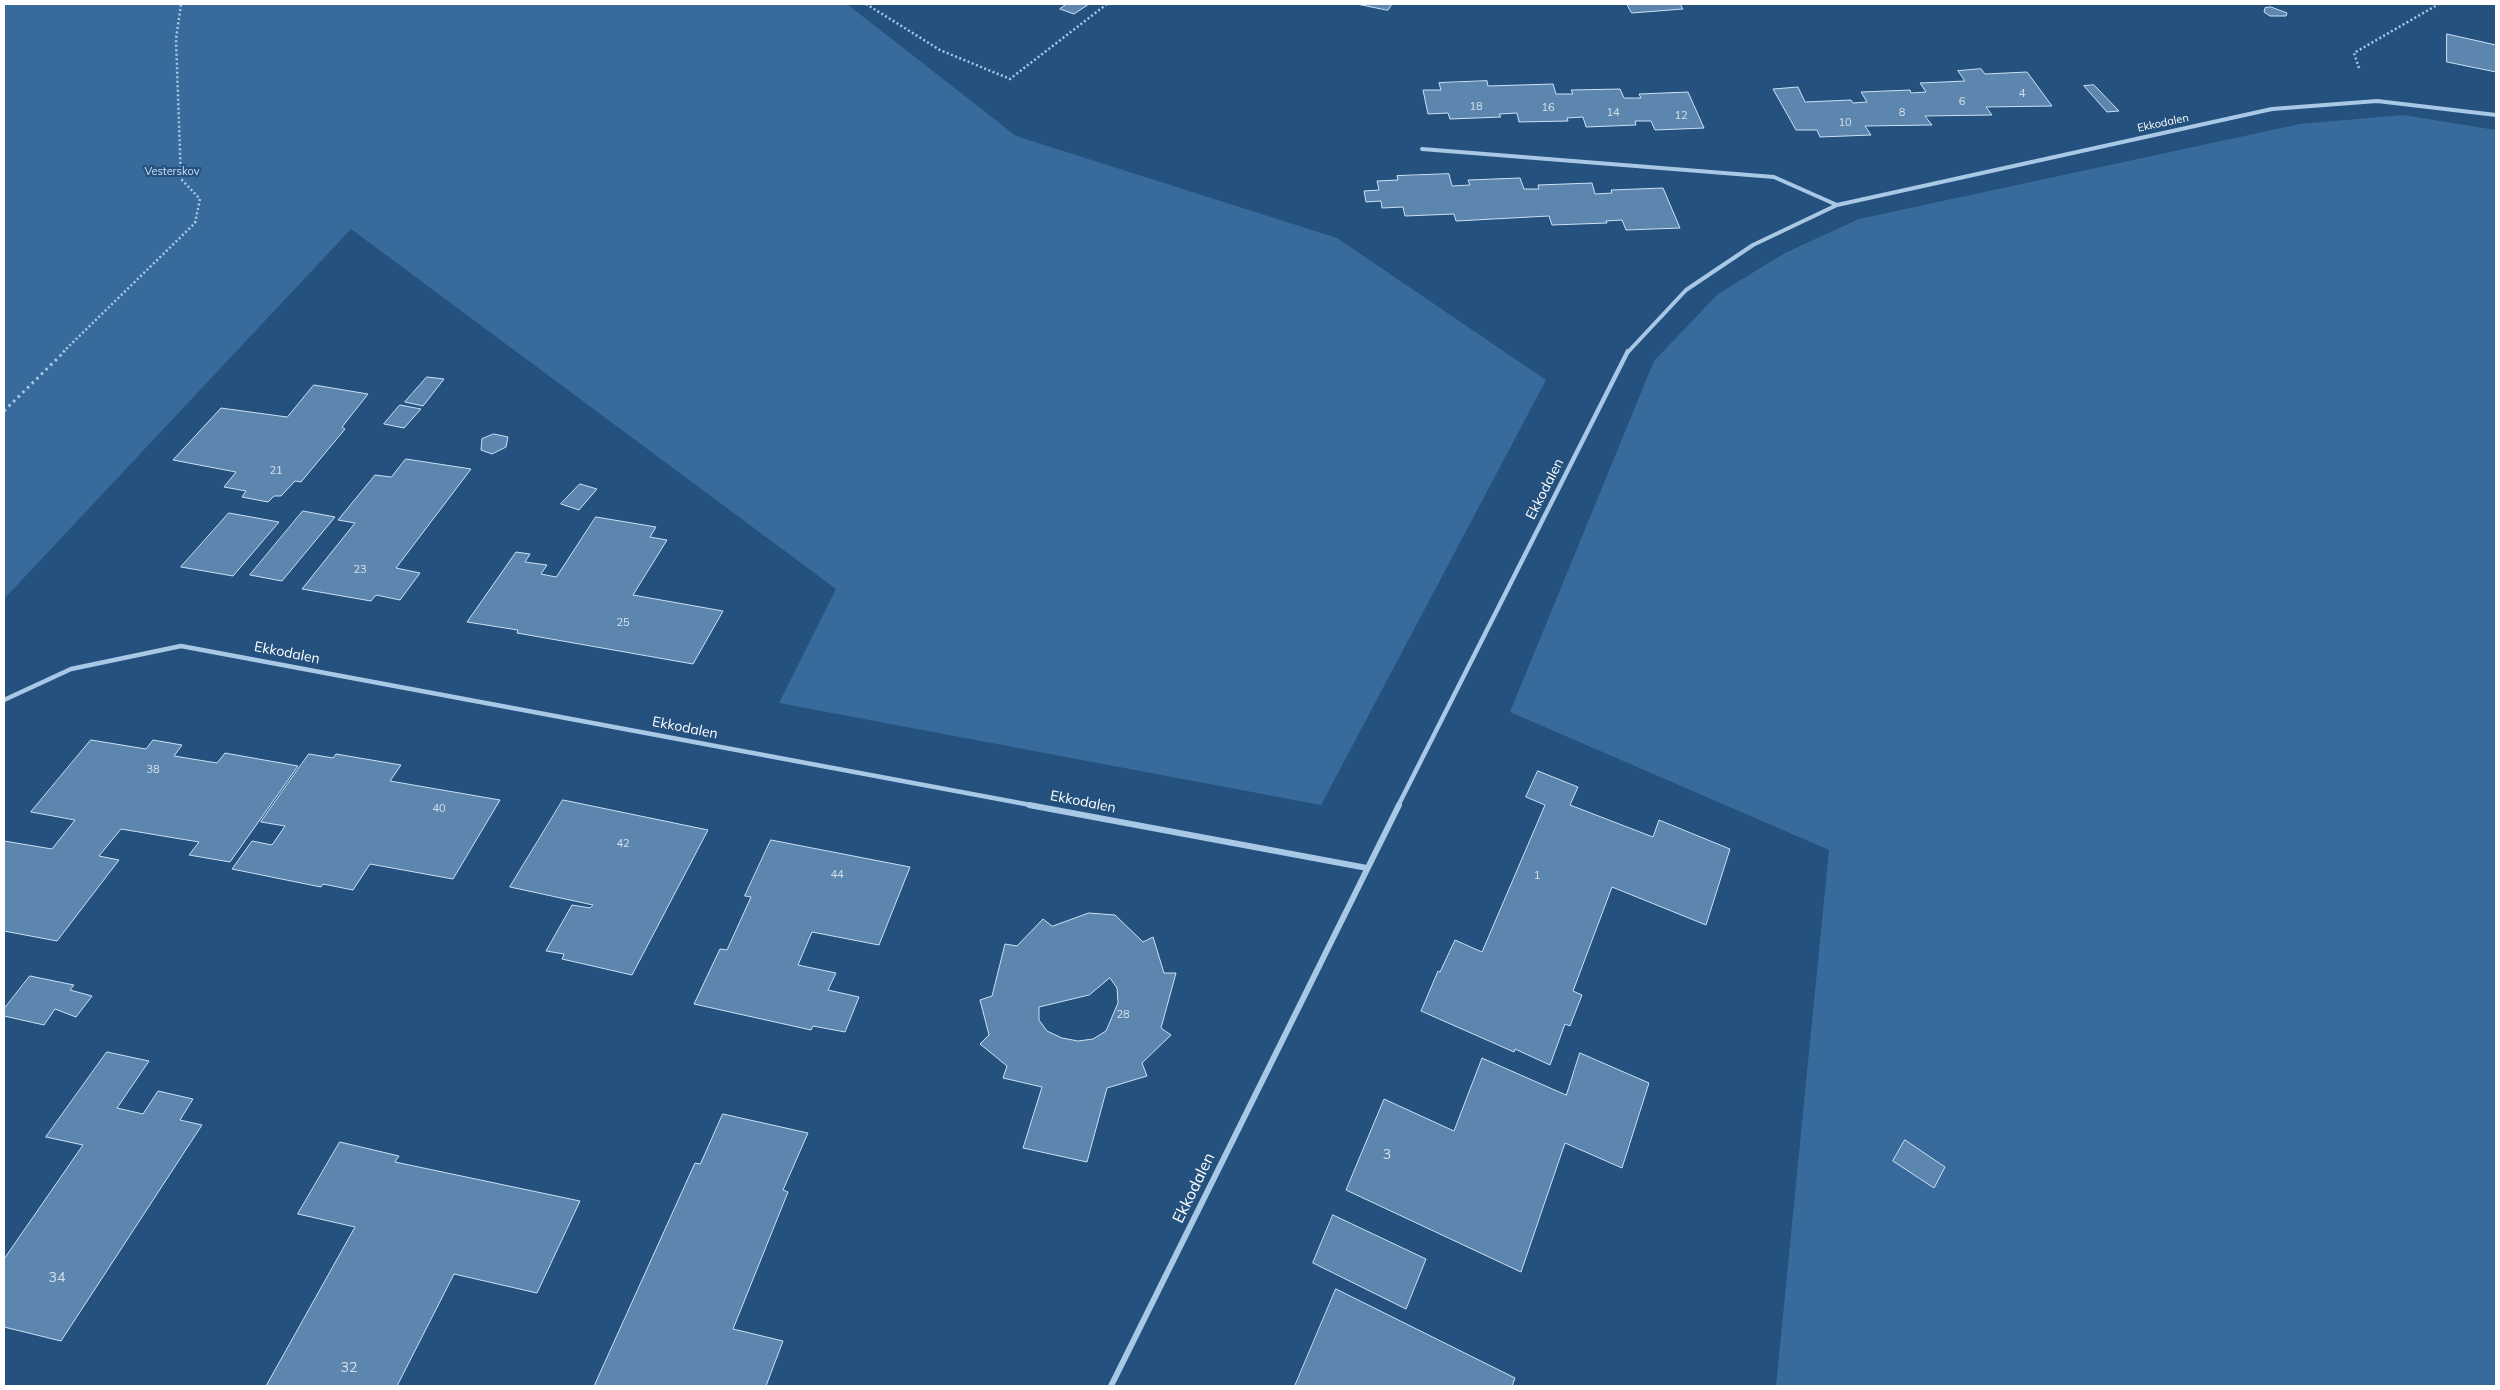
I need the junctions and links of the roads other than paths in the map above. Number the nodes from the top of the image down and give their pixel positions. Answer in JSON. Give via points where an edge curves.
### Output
{"nodes":[{"id":1,"x":2496,"y":116,"type":"edge"},
{"id":2,"x":1422,"y":149,"type":"dead end"},
{"id":3,"x":1837,"y":204,"type":"junction"},
{"id":4,"x":4,"y":700,"type":"edge"},
{"id":5,"x":1367,"y":868,"type":"junction"},
{"id":6,"x":1111,"y":1386,"type":"edge"}],
"edges":[{"from":1,"to":3,"type":"street","name":"Ekkodalen","via":[[2377,100],[2272,109]]},
{"from":2,"to":3,"type":"street","via":[[1774,177]]},
{"from":3,"to":5,"type":"street","name":"Ekkodalen","via":[[1753,245],[1686,290],[1629,350]]},
{"from":4,"to":5,"type":"street","name":"Ekkodalen","via":[[71,669],[181,646]]},
{"from":5,"to":6,"type":"street","name":"Ekkodalen"}]}
